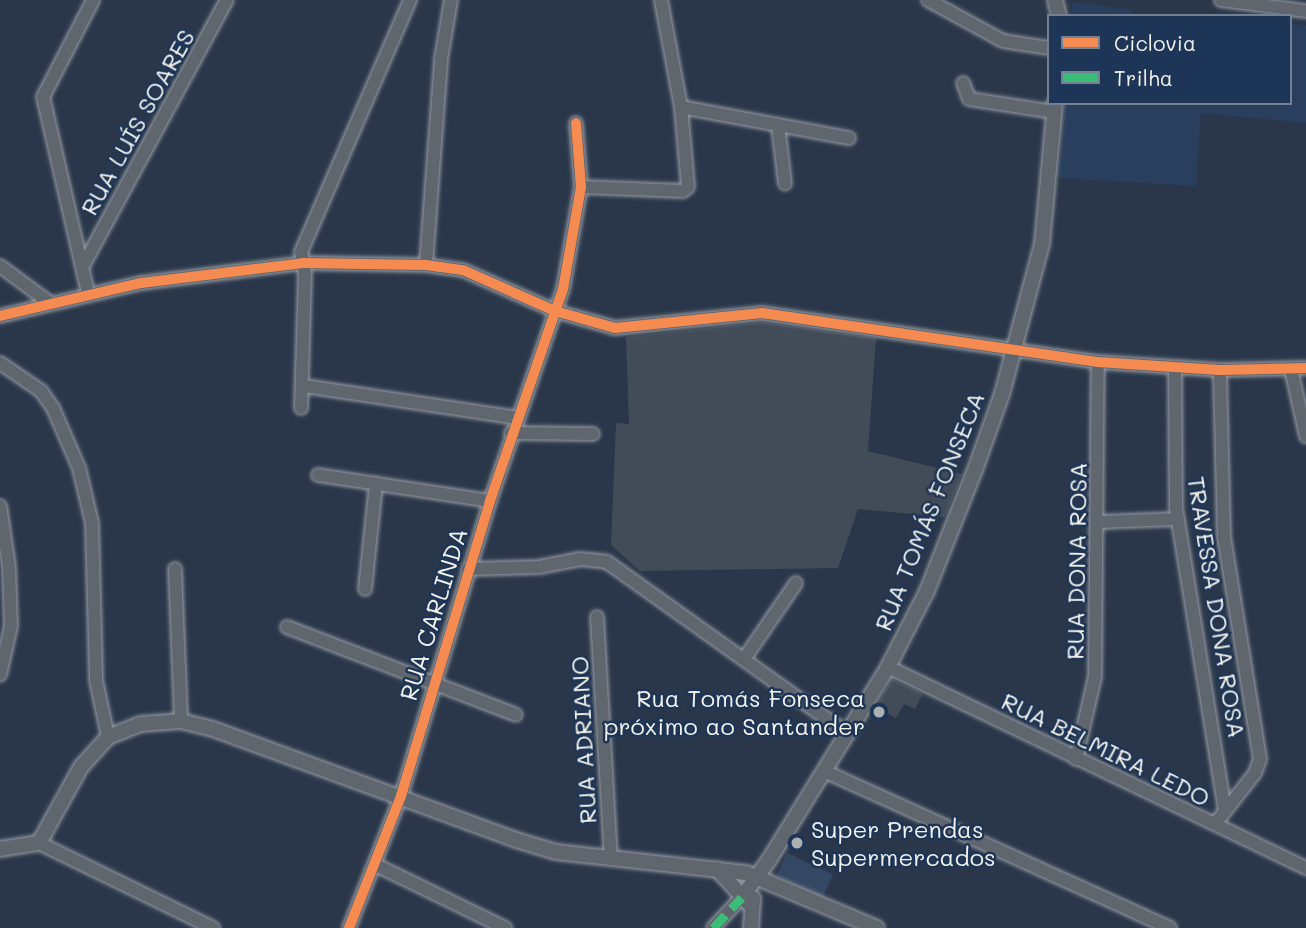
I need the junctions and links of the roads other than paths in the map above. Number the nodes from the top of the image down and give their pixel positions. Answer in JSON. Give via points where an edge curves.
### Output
{"nodes":[{"id":1,"x":93,"y":0,"type":"edge"},
{"id":2,"x":227,"y":0,"type":"edge"},
{"id":3,"x":410,"y":0,"type":"edge"},
{"id":4,"x":452,"y":0,"type":"edge"},
{"id":5,"x":662,"y":0,"type":"edge"},
{"id":6,"x":928,"y":0,"type":"edge"},
{"id":7,"x":1068,"y":0,"type":"edge"},
{"id":8,"x":1221,"y":0,"type":"edge"},
{"id":9,"x":1058,"y":10,"type":"edge"},
{"id":10,"x":1306,"y":11,"type":"edge"},
{"id":11,"x":1047,"y":48,"type":"edge"},
{"id":12,"x":963,"y":83,"type":"dead end"},
{"id":13,"x":681,"y":107,"type":"junction"},
{"id":14,"x":1054,"y":108,"type":"edge"},
{"id":15,"x":576,"y":122,"type":"dead end"},
{"id":16,"x":778,"y":125,"type":"junction"},
{"id":17,"x":849,"y":138,"type":"dead end"},
{"id":18,"x":785,"y":184,"type":"dead end"},
{"id":19,"x":581,"y":187,"type":"junction"},
{"id":20,"x":303,"y":263,"type":"junction"},
{"id":21,"x":84,"y":264,"type":"junction"},
{"id":22,"x":0,"y":265,"type":"edge"},
{"id":23,"x":426,"y":265,"type":"junction"},
{"id":24,"x":88,"y":293,"type":"junction"},
{"id":25,"x":50,"y":303,"type":"junction"},
{"id":26,"x":555,"y":311,"type":"junction"},
{"id":27,"x":0,"y":316,"type":"edge"},
{"id":28,"x":1013,"y":352,"type":"junction"},
{"id":29,"x":1098,"y":362,"type":"junction"},
{"id":30,"x":0,"y":363,"type":"edge"},
{"id":31,"x":1175,"y":367,"type":"junction"},
{"id":32,"x":1306,"y":368,"type":"edge"},
{"id":33,"x":1291,"y":369,"type":"junction"},
{"id":34,"x":1220,"y":370,"type":"junction"},
{"id":35,"x":304,"y":386,"type":"junction"},
{"id":36,"x":301,"y":408,"type":"dead end"},
{"id":37,"x":517,"y":418,"type":"junction"},
{"id":38,"x":511,"y":433,"type":"junction"},
{"id":39,"x":593,"y":434,"type":"dead end"},
{"id":40,"x":1306,"y":436,"type":"edge"},
{"id":41,"x":318,"y":475,"type":"dead end"},
{"id":42,"x":376,"y":484,"type":"junction"},
{"id":43,"x":489,"y":501,"type":"junction"},
{"id":44,"x":1,"y":513,"type":"edge"},
{"id":45,"x":1178,"y":519,"type":"junction"},
{"id":46,"x":1099,"y":522,"type":"junction"},
{"id":47,"x":175,"y":569,"type":"dead end"},
{"id":48,"x":468,"y":569,"type":"junction"},
{"id":49,"x":796,"y":583,"type":"dead end"},
{"id":50,"x":365,"y":589,"type":"dead end"},
{"id":51,"x":597,"y":617,"type":"dead end"},
{"id":52,"x":287,"y":627,"type":"dead end"},
{"id":53,"x":4,"y":659,"type":"edge"},
{"id":54,"x":744,"y":659,"type":"junction"},
{"id":55,"x":888,"y":667,"type":"junction"},
{"id":56,"x":0,"y":675,"type":"edge"},
{"id":57,"x":433,"y":682,"type":"junction"},
{"id":58,"x":516,"y":715,"type":"dead end"},
{"id":59,"x":181,"y":721,"type":"junction"},
{"id":60,"x":847,"y":733,"type":"junction"},
{"id":61,"x":108,"y":737,"type":"junction"},
{"id":62,"x":1076,"y":759,"type":"junction"},
{"id":63,"x":824,"y":771,"type":"junction"},
{"id":64,"x":401,"y":796,"type":"junction"},
{"id":65,"x":1225,"y":810,"type":"junction"},
{"id":66,"x":1214,"y":824,"type":"junction"},
{"id":67,"x":39,"y":843,"type":"junction"},
{"id":68,"x":0,"y":849,"type":"edge"},
{"id":69,"x":611,"y":859,"type":"junction"},
{"id":70,"x":376,"y":865,"type":"junction"},
{"id":71,"x":1306,"y":868,"type":"edge"},
{"id":72,"x":717,"y":869,"type":"junction"},
{"id":73,"x":756,"y":880,"type":"junction"},
{"id":74,"x":747,"y":902,"type":"junction"},
{"id":75,"x":497,"y":926,"type":"edge"},
{"id":76,"x":214,"y":928,"type":"edge"},
{"id":77,"x":349,"y":928,"type":"edge"},
{"id":78,"x":713,"y":928,"type":"edge"},
{"id":79,"x":751,"y":928,"type":"edge"},
{"id":80,"x":877,"y":928,"type":"edge"},
{"id":81,"x":1170,"y":928,"type":"edge"}],
"edges":[{"from":1,"to":21,"type":"street","via":[[43,97]]},
{"from":2,"to":21,"type":"street","name":"RUA LUÍS SOARES"},
{"from":3,"to":20,"type":"street","via":[[319,204],[301,252]]},
{"from":4,"to":23,"type":"street","via":[[441,59]]},
{"from":5,"to":13,"type":"street"},
{"from":6,"to":11,"type":"street","via":[[1003,41]]},
{"from":7,"to":9,"type":"main road"},
{"from":8,"to":10,"type":"street"},
{"from":12,"to":14,"type":"street","via":[[969,99]]},
{"from":13,"to":16,"type":"street"},
{"from":13,"to":19,"type":"street","via":[[688,187],[683,191]]},
{"from":14,"to":28,"type":"main road","name":"RUA TOMÁS FONSECA","via":[[1042,244]]},
{"from":15,"to":19,"type":"street","name":"RUA CARLINDA"},
{"from":16,"to":17,"type":"street"},
{"from":16,"to":18,"type":"street"},
{"from":19,"to":26,"type":"street","name":"RUA CARLINDA"},
{"from":20,"to":23,"type":"street"},
{"from":20,"to":24,"type":"street"},
{"from":20,"to":35,"type":"street"},
{"from":21,"to":24,"type":"street"},
{"from":22,"to":25,"type":"street"},
{"from":23,"to":26,"type":"street","via":[[463,270]]},
{"from":24,"to":25,"type":"street"},
{"from":25,"to":27,"type":"street"},
{"from":26,"to":28,"type":"street","via":[[615,328],[762,313]]},
{"from":26,"to":37,"type":"street","name":"RUA CARLINDA"},
{"from":28,"to":29,"type":"street"},
{"from":28,"to":55,"type":"main road","name":"RUA TOMÁS FONSECA","via":[[976,467],[927,591]]},
{"from":29,"to":31,"type":"street"},
{"from":29,"to":46,"type":"street","name":"RUA DONA ROSA"},
{"from":30,"to":61,"type":"street","via":[[41,391],[79,468],[94,536],[95,660]]},
{"from":31,"to":34,"type":"street"},
{"from":31,"to":45,"type":"street","name":"TRAVESSA DONA ROSA"},
{"from":32,"to":33,"type":"street"},
{"from":33,"to":34,"type":"street"},
{"from":33,"to":40,"type":"street"},
{"from":34,"to":65,"type":"street","via":[[1224,537],[1260,759],[1255,773]]},
{"from":35,"to":36,"type":"street"},
{"from":35,"to":37,"type":"street"},
{"from":37,"to":38,"type":"street","name":"RUA CARLINDA"},
{"from":38,"to":39,"type":"street"},
{"from":38,"to":43,"type":"street","name":"RUA CARLINDA"},
{"from":41,"to":42,"type":"street"},
{"from":42,"to":43,"type":"street"},
{"from":42,"to":50,"type":"street"},
{"from":43,"to":48,"type":"street","name":"RUA CARLINDA"},
{"from":44,"to":53,"type":"street","via":[[11,611]]},
{"from":45,"to":46,"type":"street"},
{"from":45,"to":65,"type":"street","name":"TRAVESSA DONA ROSA"},
{"from":46,"to":62,"type":"street","name":"RUA DONA ROSA","via":[[1096,677]]},
{"from":47,"to":59,"type":"street"},
{"from":48,"to":54,"type":"street","via":[[530,567],[580,559],[607,562]]},
{"from":48,"to":57,"type":"street","name":"RUA CARLINDA"},
{"from":49,"to":54,"type":"street"},
{"from":51,"to":69,"type":"street","name":"RUA ADRIANO"},
{"from":52,"to":57,"type":"street"},
{"from":53,"to":56,"type":"street"},
{"from":54,"to":60,"type":"street"},
{"from":55,"to":60,"type":"main road","name":"RUA TOMÁS FONSECA"},
{"from":55,"to":62,"type":"street","name":"RUA BELMIRA LEDO"},
{"from":57,"to":58,"type":"street"},
{"from":57,"to":64,"type":"street","name":"RUA CARLINDA"},
{"from":59,"to":61,"type":"main road","via":[[141,724]]},
{"from":59,"to":64,"type":"main road"},
{"from":60,"to":63,"type":"main road","name":"RUA TOMÁS FONSECA"},
{"from":61,"to":67,"type":"main road","via":[[80,767]]},
{"from":62,"to":66,"type":"street","name":"RUA BELMIRA LEDO"},
{"from":63,"to":73,"type":"main road","name":"RUA TOMÁS FONSECA"},
{"from":63,"to":81,"type":"street"},
{"from":64,"to":69,"type":"main road","via":[[556,852]]},
{"from":64,"to":70,"type":"street","name":"RUA CARLINDA"},
{"from":65,"to":66,"type":"street"},
{"from":66,"to":71,"type":"street","name":"RUA BELMIRA LEDO"},
{"from":67,"to":68,"type":"main road"},
{"from":67,"to":76,"type":"street"},
{"from":69,"to":72,"type":"main road"},
{"from":70,"to":75,"type":"street"},
{"from":70,"to":77,"type":"street","name":"RUA CARLINDA"},
{"from":72,"to":73,"type":"main road"},
{"from":72,"to":74,"type":"main road"},
{"from":73,"to":74,"type":"main road"},
{"from":73,"to":80,"type":"main road"},
{"from":74,"to":78,"type":"street"},
{"from":74,"to":79,"type":"main road"}]}
